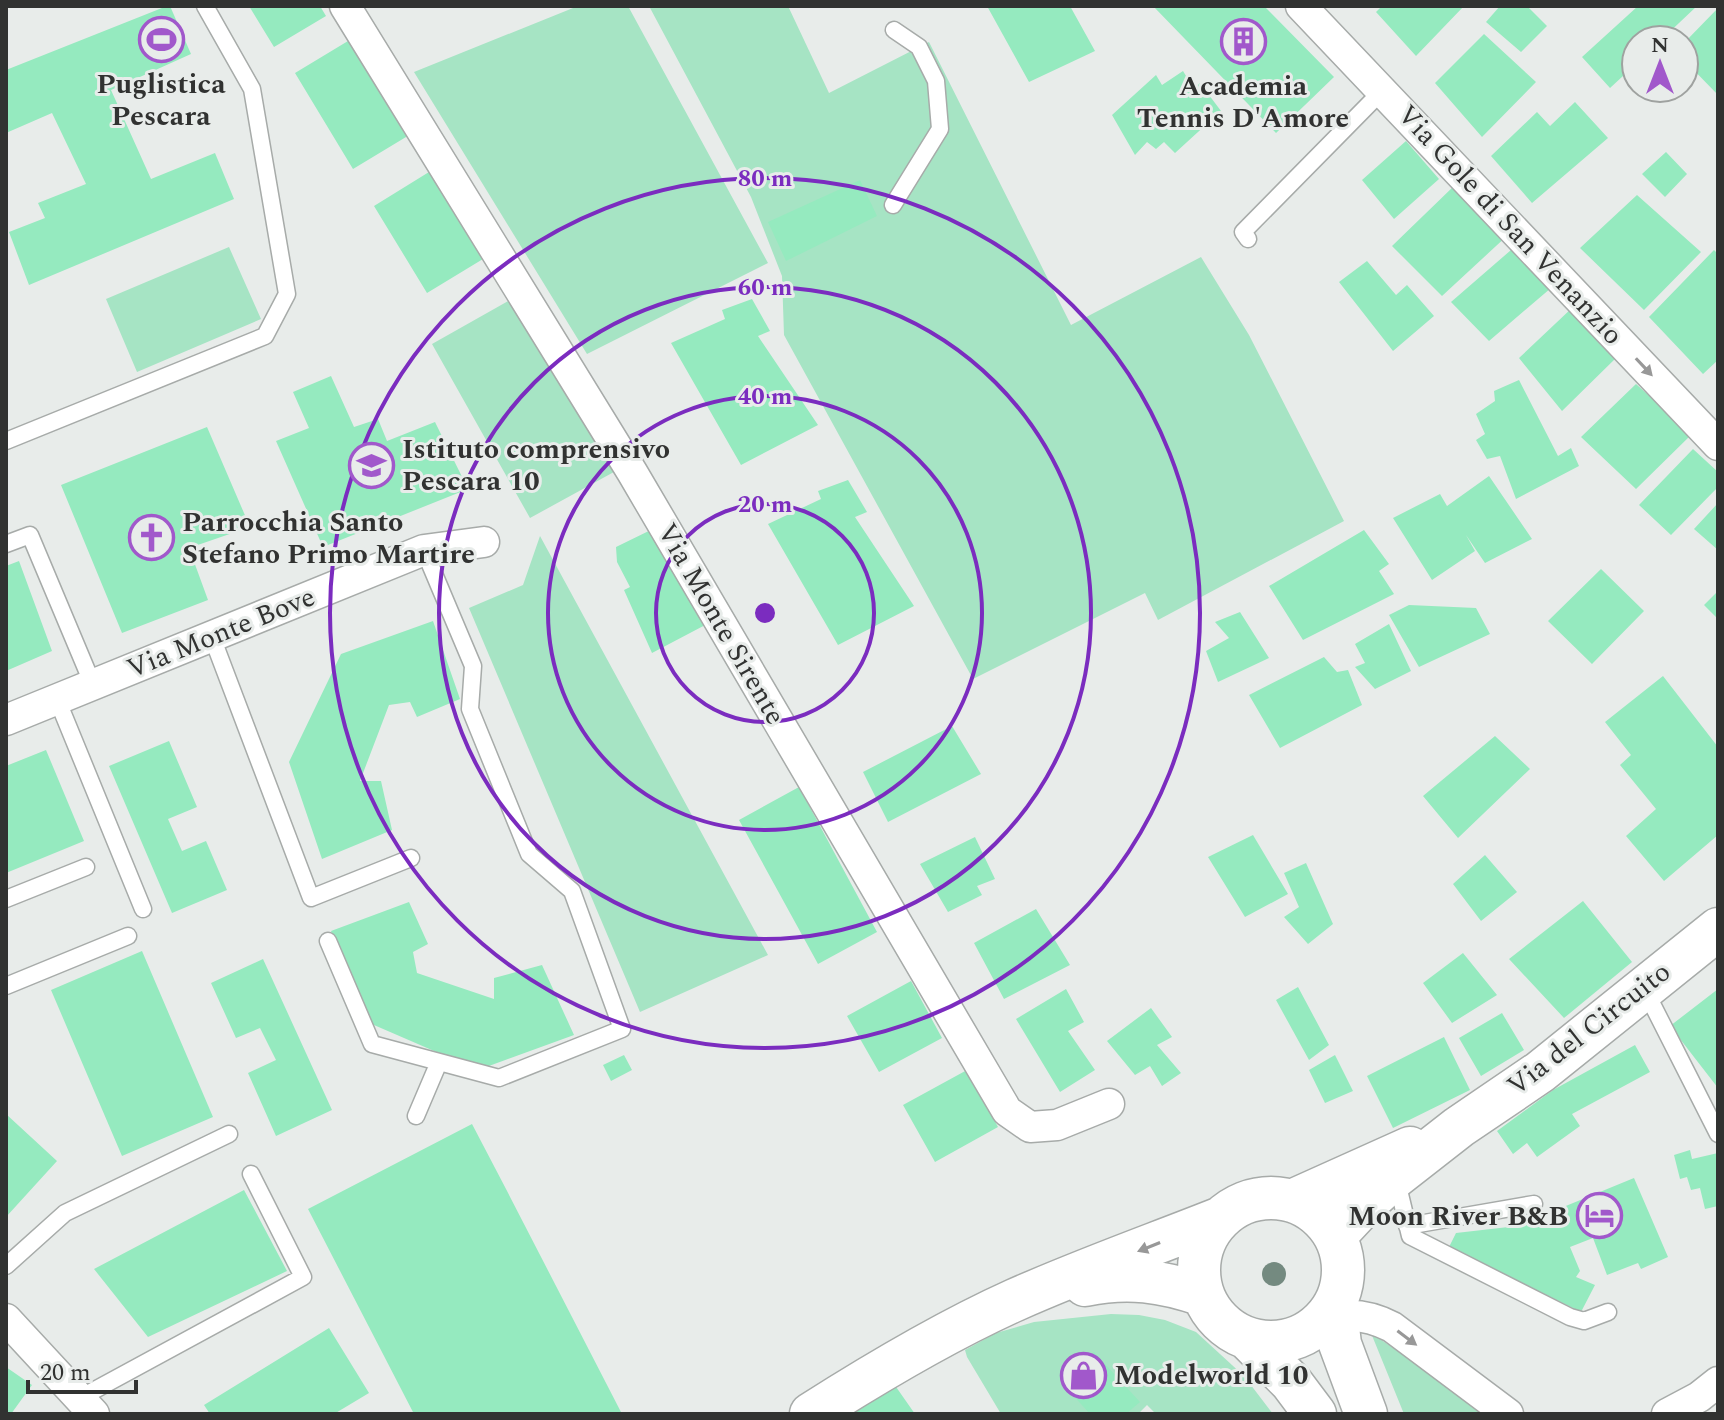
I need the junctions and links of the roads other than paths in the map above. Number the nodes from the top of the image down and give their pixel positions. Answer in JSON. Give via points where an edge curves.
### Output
{"nodes":[{"id":1,"x":205,"y":6,"type":"edge"},
{"id":2,"x":345,"y":6,"type":"edge"},
{"id":3,"x":1301,"y":6,"type":"edge"},
{"id":4,"x":894,"y":30,"type":"dead end"},
{"id":5,"x":1382,"y":91,"type":"junction"},
{"id":6,"x":893,"y":205,"type":"dead end"},
{"id":7,"x":1248,"y":239,"type":"dead end"},
{"id":8,"x":6,"y":441,"type":"edge"},
{"id":9,"x":1718,"y":445,"type":"edge"},
{"id":10,"x":484,"y":542,"type":"dead end"},
{"id":11,"x":6,"y":544,"type":"edge"},
{"id":12,"x":424,"y":550,"type":"junction"},
{"id":13,"x":212,"y":637,"type":"junction"},
{"id":14,"x":93,"y":685,"type":"junction"},
{"id":15,"x":57,"y":699,"type":"junction"},
{"id":16,"x":6,"y":720,"type":"edge"},
{"id":17,"x":411,"y":858,"type":"dead end"},
{"id":18,"x":86,"y":867,"type":"dead end"},
{"id":19,"x":6,"y":899,"type":"edge"},
{"id":20,"x":143,"y":909,"type":"dead end"},
{"id":21,"x":1718,"y":929,"type":"edge"},
{"id":22,"x":128,"y":936,"type":"dead end"},
{"id":23,"x":328,"y":941,"type":"dead end"},
{"id":24,"x":6,"y":986,"type":"edge"},
{"id":25,"x":1644,"y":987,"type":"junction"},
{"id":26,"x":439,"y":1062,"type":"junction"},
{"id":27,"x":1109,"y":1104,"type":"dead end"},
{"id":28,"x":416,"y":1116,"type":"dead end"},
{"id":29,"x":1459,"y":1127,"type":"junction"},
{"id":30,"x":229,"y":1134,"type":"dead end"},
{"id":31,"x":1718,"y":1134,"type":"edge"},
{"id":32,"x":251,"y":1174,"type":"dead end"},
{"id":33,"x":1399,"y":1190,"type":"dead end"},
{"id":34,"x":1292,"y":1201,"type":"junction"},
{"id":35,"x":1534,"y":1204,"type":"dead end"},
{"id":36,"x":1221,"y":1218,"type":"junction"},
{"id":37,"x":1407,"y":1226,"type":"junction"},
{"id":38,"x":1335,"y":1236,"type":"junction"},
{"id":39,"x":6,"y":1266,"type":"edge"},
{"id":40,"x":1203,"y":1295,"type":"junction"},
{"id":41,"x":1017,"y":1299,"type":"junction"},
{"id":42,"x":1608,"y":1312,"type":"dead end"},
{"id":43,"x":1331,"y":1314,"type":"junction"},
{"id":44,"x":6,"y":1319,"type":"edge"},
{"id":45,"x":1248,"y":1339,"type":"junction"},
{"id":46,"x":1718,"y":1382,"type":"edge"},
{"id":47,"x":87,"y":1406,"type":"edge"},
{"id":48,"x":811,"y":1414,"type":"edge"},
{"id":49,"x":1315,"y":1414,"type":"edge"},
{"id":50,"x":1366,"y":1414,"type":"edge"},
{"id":51,"x":1508,"y":1414,"type":"edge"},
{"id":52,"x":1667,"y":1414,"type":"edge"}],
"edges":[{"from":1,"to":8,"type":"lane","via":[[252,89],[287,294],[265,336]]},
{"from":2,"to":27,"type":"street","name":"Via Monte Sirente","via":[[632,472],[1007,1111],[1030,1127],[1057,1125]]},
{"from":3,"to":5,"type":"street","name":"Via Gole di San Venanzio"},
{"from":4,"to":6,"type":"lane","via":[[919,47],[936,81],[940,129]]},
{"from":5,"to":7,"type":"lane","via":[[1243,232]]},
{"from":5,"to":9,"type":"street","name":"Via Gole di San Venanzio","one_way":true},
{"from":10,"to":12,"type":"street","name":"Via Monte Bove"},
{"from":11,"to":14,"type":"lane","via":[[30,535]]},
{"from":12,"to":13,"type":"street","name":"Via Monte Bove"},
{"from":12,"to":26,"type":"lane","via":[[473,666],[470,709],[507,802],[529,854],[572,891],[622,1029],[499,1078]]},
{"from":13,"to":14,"type":"street","name":"Via Monte Bove"},
{"from":13,"to":17,"type":"lane","via":[[311,898]]},
{"from":14,"to":15,"type":"street","name":"Via Monte Bove"},
{"from":15,"to":16,"type":"street","name":"Via Monte Bove"},
{"from":15,"to":20,"type":"lane"},
{"from":18,"to":19,"type":"lane"},
{"from":21,"to":25,"type":"main road","name":"Via del Circuito"},
{"from":22,"to":24,"type":"lane"},
{"from":23,"to":26,"type":"lane","via":[[372,1044]]},
{"from":25,"to":29,"type":"main road","name":"Via del Circuito","via":[[1540,1072]]},
{"from":25,"to":31,"type":"lane"},
{"from":26,"to":28,"type":"lane"},
{"from":29,"to":34,"type":"main road","name":"Via del Circuito"},
{"from":29,"to":38,"type":"main road","name":"Via del Circuito","via":[[1395,1177]]},
{"from":30,"to":39,"type":"lane","via":[[65,1213]]},
{"from":32,"to":47,"type":"lane","via":[[303,1277]]},
{"from":33,"to":37,"type":"lane"},
{"from":34,"to":36,"type":"main road","via":[[1254,1200]]},
{"from":34,"to":38,"type":"main road","via":[[1324,1221]]},
{"from":35,"to":37,"type":"lane"},
{"from":36,"to":40,"type":"main road","via":[[1200,1254]]},
{"from":36,"to":41,"type":"main road","one_way":true},
{"from":37,"to":42,"type":"lane","via":[[1410,1236],[1570,1317],[1584,1321]]},
{"from":38,"to":43,"type":"main road","via":[[1343,1270]]},
{"from":40,"to":41,"type":"main road","via":[[1148,1280],[1091,1283]]},
{"from":40,"to":45,"type":"main road","via":[[1224,1326]]},
{"from":41,"to":48,"type":"main road","via":[[915,1351]]},
{"from":43,"to":45,"type":"main road","via":[[1284,1341]]},
{"from":43,"to":50,"type":"main road"},
{"from":43,"to":51,"type":"street","one_way":true,"via":[[1376,1318],[1392,1327]]},
{"from":44,"to":47,"type":"street"},
{"from":45,"to":49,"type":"main road"},
{"from":46,"to":52,"type":"street"}]}
